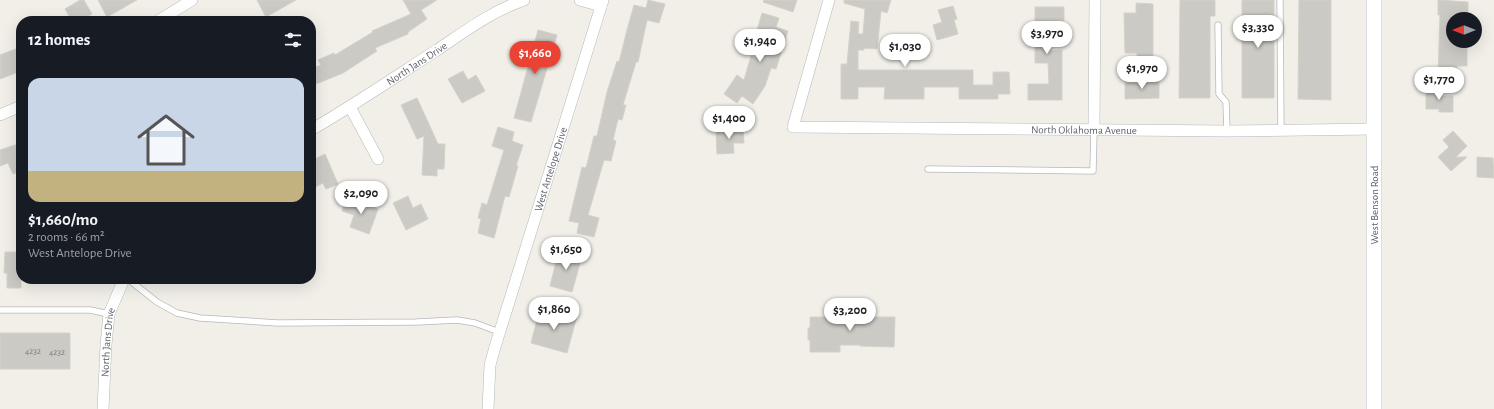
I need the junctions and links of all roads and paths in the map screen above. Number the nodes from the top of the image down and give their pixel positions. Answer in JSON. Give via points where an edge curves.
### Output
{"nodes":[{"id":1,"x":192,"y":0,"type":"edge"},
{"id":2,"x":524,"y":0,"type":"edge"},
{"id":3,"x":580,"y":0,"type":"edge"},
{"id":4,"x":829,"y":0,"type":"edge"},
{"id":5,"x":1095,"y":0,"type":"edge"},
{"id":6,"x":1280,"y":0,"type":"edge"},
{"id":7,"x":1374,"y":0,"type":"edge"},
{"id":8,"x":602,"y":3,"type":"edge"},
{"id":9,"x":166,"y":16,"type":"edge"},
{"id":10,"x":1218,"y":25,"type":"dead end"},
{"id":11,"x":350,"y":107,"type":"junction"},
{"id":12,"x":16,"y":108,"type":"edge"},
{"id":13,"x":0,"y":115,"type":"edge"},
{"id":14,"x":316,"y":127,"type":"edge"},
{"id":15,"x":1374,"y":129,"type":"junction"},
{"id":16,"x":1094,"y":130,"type":"junction"},
{"id":17,"x":1227,"y":131,"type":"junction"},
{"id":18,"x":1281,"y":131,"type":"junction"},
{"id":19,"x":378,"y":159,"type":"dead end"},
{"id":20,"x":928,"y":169,"type":"dead end"},
{"id":21,"x":122,"y":284,"type":"edge"},
{"id":22,"x":134,"y":284,"type":"edge"},
{"id":23,"x":0,"y":310,"type":"edge"},
{"id":24,"x":110,"y":314,"type":"junction"},
{"id":25,"x":499,"y":332,"type":"junction"},
{"id":26,"x":103,"y":409,"type":"edge"},
{"id":27,"x":488,"y":409,"type":"edge"},
{"id":28,"x":1374,"y":409,"type":"edge"}],
"edges":[{"from":1,"to":9,"type":"street"},
{"from":2,"to":11,"type":"street","name":"North Jans Drive","via":[[470,28]]},
{"from":3,"to":8,"type":"street"},
{"from":4,"to":16,"type":"street","name":"North Oklahoma Avenue","via":[[793,127]]},
{"from":5,"to":16,"type":"street"},
{"from":6,"to":18,"type":"lane"},
{"from":7,"to":15,"type":"main road","name":"West Benson Road"},
{"from":8,"to":25,"type":"street","name":"West Antelope Drive"},
{"from":10,"to":17,"type":"lane","via":[[1219,94],[1226,102]]},
{"from":11,"to":14,"type":"street","name":"North Jans Drive"},
{"from":11,"to":19,"type":"street"},
{"from":12,"to":13,"type":"street"},
{"from":15,"to":18,"type":"street","name":"North Oklahoma Avenue"},
{"from":15,"to":28,"type":"main road","name":"West Benson Road"},
{"from":16,"to":17,"type":"street","name":"North Oklahoma Avenue"},
{"from":16,"to":20,"type":"lane","via":[[1093,171]]},
{"from":17,"to":18,"type":"street","name":"North Oklahoma Avenue"},
{"from":21,"to":24,"type":"street","name":"North Jans Drive"},
{"from":22,"to":25,"type":"lane","via":[[157,302],[177,313],[200,318],[278,323],[457,320],[475,323]]},
{"from":23,"to":24,"type":"lane","via":[[90,310]]},
{"from":24,"to":26,"type":"street","name":"North Jans Drive"},
{"from":25,"to":27,"type":"street","name":"West Antelope Drive","via":[[490,365]]}]}
